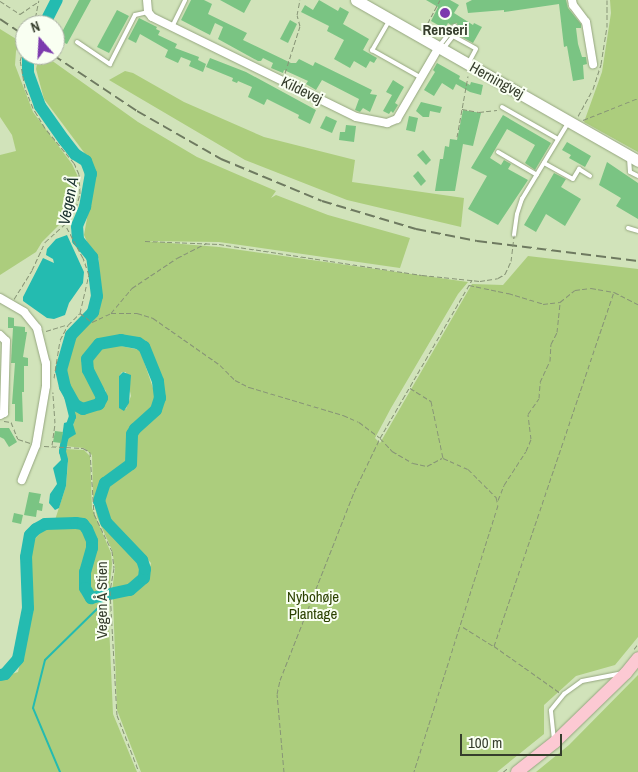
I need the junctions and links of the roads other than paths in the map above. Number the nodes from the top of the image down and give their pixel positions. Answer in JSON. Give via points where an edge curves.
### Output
{"nodes":[{"id":1,"x":147,"y":0,"type":"edge"},
{"id":2,"x":185,"y":0,"type":"edge"},
{"id":3,"x":356,"y":0,"type":"edge"},
{"id":4,"x":572,"y":0,"type":"edge"},
{"id":5,"x":148,"y":12,"type":"junction"},
{"id":6,"x":390,"y":20,"type":"junction"},
{"id":7,"x":454,"y":26,"type":"dead end"},
{"id":8,"x":172,"y":27,"type":"junction"},
{"id":9,"x":77,"y":42,"type":"dead end"},
{"id":10,"x":441,"y":49,"type":"junction"},
{"id":11,"x":593,"y":64,"type":"dead end"},
{"id":12,"x":469,"y":65,"type":"junction"},
{"id":13,"x":420,"y":78,"type":"junction"},
{"id":14,"x":500,"y":108,"type":"road end"},
{"id":15,"x":571,"y":122,"type":"junction"},
{"id":16,"x":558,"y":139,"type":"junction"},
{"id":17,"x":498,"y":152,"type":"dead end"},
{"id":18,"x":634,"y":158,"type":"edge"},
{"id":19,"x":544,"y":162,"type":"junction"},
{"id":20,"x":537,"y":174,"type":"junction"},
{"id":21,"x":590,"y":176,"type":"dead end"},
{"id":22,"x":638,"y":176,"type":"edge"},
{"id":23,"x":628,"y":228,"type":"dead end"},
{"id":24,"x":638,"y":231,"type":"edge"},
{"id":25,"x":514,"y":235,"type":"road end"},
{"id":26,"x":0,"y":298,"type":"edge"},
{"id":27,"x":0,"y":336,"type":"edge"},
{"id":28,"x":0,"y":416,"type":"edge"},
{"id":29,"x":22,"y":480,"type":"dead end"},
{"id":30,"x":638,"y":658,"type":"edge"},
{"id":31,"x":626,"y":673,"type":"junction"},
{"id":32,"x":555,"y":742,"type":"junction"},
{"id":33,"x":517,"y":772,"type":"edge"}],
"edges":[{"from":1,"to":5,"type":"street"},
{"from":2,"to":8,"type":"lane"},
{"from":3,"to":6,"type":"street","name":"Herningvej"},
{"from":4,"to":11,"type":"street","via":[[586,22]]},
{"from":5,"to":8,"type":"street","name":"Kildevej"},
{"from":5,"to":9,"type":"lane","via":[[135,15],[110,64]]},
{"from":6,"to":10,"type":"street","name":"Herningvej"},
{"from":6,"to":13,"type":"lane","via":[[372,50]]},
{"from":7,"to":10,"type":"lane"},
{"from":8,"to":13,"type":"street","name":"Kildevej","via":[[356,117],[387,123],[397,119]]},
{"from":10,"to":12,"type":"street","name":"Herningvej"},
{"from":10,"to":12,"type":"lane","via":[[453,36],[476,49]]},
{"from":10,"to":13,"type":"street","name":"Kildevej"},
{"from":12,"to":15,"type":"street","name":"Herningvej"},
{"from":14,"to":16,"type":"lane"},
{"from":15,"to":16,"type":"lane"},
{"from":15,"to":18,"type":"street","name":"Herningvej"},
{"from":16,"to":19,"type":"lane"},
{"from":17,"to":20,"type":"lane"},
{"from":18,"to":22,"type":"lane","via":[[628,164],[630,172]]},
{"from":19,"to":20,"type":"lane"},
{"from":19,"to":21,"type":"lane","via":[[573,179],[579,169]]},
{"from":20,"to":25,"type":"lane","via":[[522,199]]},
{"from":23,"to":24,"type":"lane"},
{"from":26,"to":29,"type":"street","via":[[24,312],[38,332],[44,348],[46,386],[36,445]]},
{"from":27,"to":28,"type":"street","via":[[6,341],[4,413]]},
{"from":30,"to":31,"type":"main road"},
{"from":31,"to":32,"type":"main road"},
{"from":31,"to":32,"type":"lane","via":[[582,681],[563,696],[551,710]]},
{"from":32,"to":33,"type":"main road"}]}
